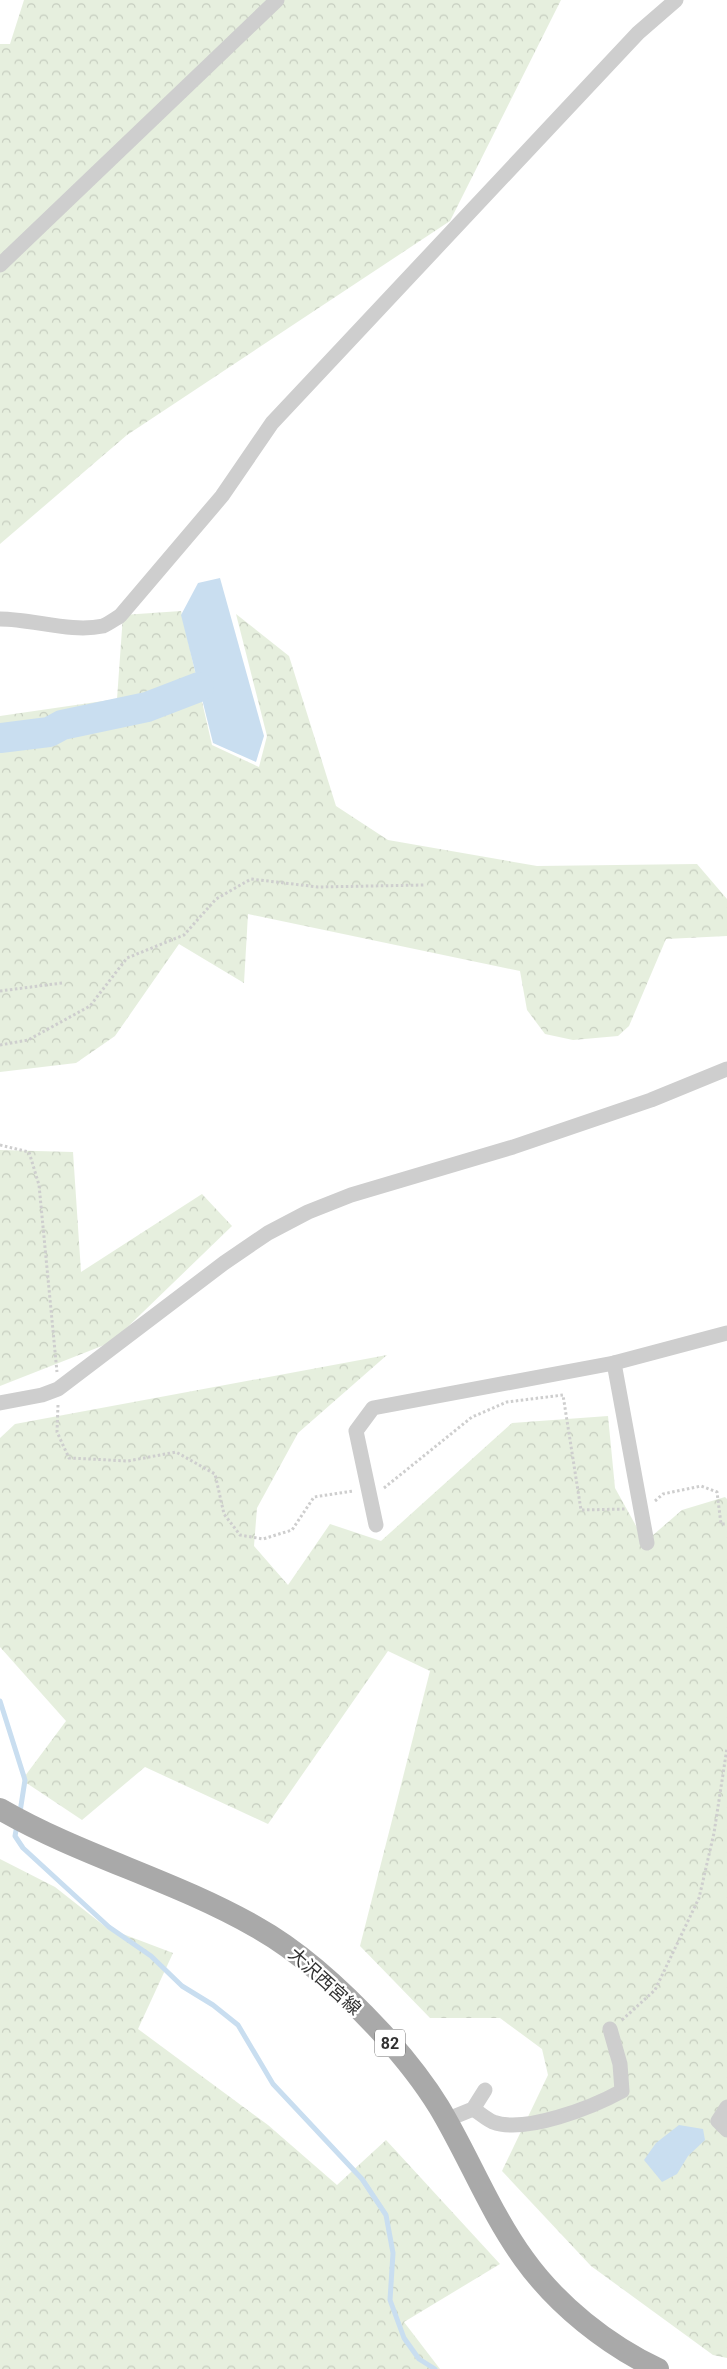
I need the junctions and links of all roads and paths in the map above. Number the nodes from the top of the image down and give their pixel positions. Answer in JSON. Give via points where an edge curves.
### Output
{"nodes":[{"id":1,"x":277,"y":0,"type":"edge"},
{"id":2,"x":676,"y":0,"type":"edge"},
{"id":3,"x":0,"y":265,"type":"edge"},
{"id":4,"x":0,"y":619,"type":"edge"},
{"id":5,"x":424,"y":885,"type":"dead end"},
{"id":6,"x":62,"y":983,"type":"dead end"},
{"id":7,"x":0,"y":991,"type":"edge"},
{"id":8,"x":0,"y":1045,"type":"edge"},
{"id":9,"x":727,"y":1069,"type":"edge"},
{"id":10,"x":0,"y":1145,"type":"edge"},
{"id":11,"x":727,"y":1333,"type":"edge"},
{"id":12,"x":614,"y":1363,"type":"junction"},
{"id":13,"x":58,"y":1389,"type":"junction"},
{"id":14,"x":0,"y":1403,"type":"edge"},
{"id":15,"x":383,"y":1489,"type":"dead end"},
{"id":16,"x":360,"y":1494,"type":"dead end"},
{"id":17,"x":650,"y":1504,"type":"dead end"},
{"id":18,"x":635,"y":1509,"type":"dead end"},
{"id":19,"x":727,"y":1524,"type":"edge"},
{"id":20,"x":376,"y":1525,"type":"dead end"},
{"id":21,"x":647,"y":1543,"type":"dead end"},
{"id":22,"x":727,"y":1748,"type":"edge"},
{"id":23,"x":3,"y":1810,"type":"edge"},
{"id":24,"x":610,"y":2029,"type":"joint"},
{"id":25,"x":484,"y":2090,"type":"dead end"},
{"id":26,"x":727,"y":2106,"type":"edge"},
{"id":27,"x":473,"y":2109,"type":"junction"},
{"id":28,"x":446,"y":2120,"type":"junction"},
{"id":29,"x":727,"y":2130,"type":"edge"},
{"id":30,"x":658,"y":2369,"type":"edge"}],
"edges":[{"from":1,"to":3,"type":"street"},
{"from":2,"to":4,"type":"street","via":[[638,33],[272,423],[222,496],[120,616],[104,626],[75,627],[25,619]]},
{"from":5,"to":8,"type":"path","via":[[318,887],[251,879],[216,899],[184,935],[127,958],[90,1006],[28,1040]]},
{"from":6,"to":7,"type":"path"},
{"from":9,"to":13,"type":"street","via":[[651,1100],[523,1144],[351,1195],[308,1212],[268,1233],[224,1263]]},
{"from":10,"to":13,"type":"path","via":[[29,1152],[39,1185]]},
{"from":11,"to":12,"type":"street"},
{"from":12,"to":20,"type":"street","via":[[373,1408],[356,1431]]},
{"from":12,"to":21,"type":"street"},
{"from":13,"to":14,"type":"street"},
{"from":13,"to":16,"type":"path","via":[[57,1432],[69,1458],[128,1461],[176,1452],[215,1474],[224,1514],[240,1535],[263,1539],[292,1530],[314,1497],[351,1490]]},
{"from":15,"to":18,"type":"path","via":[[472,1417],[507,1402],[563,1395],[581,1510]]},
{"from":17,"to":19,"type":"path","via":[[663,1494],[701,1486],[717,1492],[721,1524]]},
{"from":22,"to":24,"type":"path","via":[[714,1833],[699,1898],[655,1990]]},
{"from":23,"to":28,"type":"main road","name":"大沢西宮線","number":"82","via":[[234,1915],[282,1943],[308,1963],[381,2032],[414,2071]]},
{"from":24,"to":27,"type":"street","via":[[620,2064],[622,2091],[597,2105],[530,2125],[494,2122]]},
{"from":25,"to":27,"type":"street"},
{"from":26,"to":29,"type":"street","via":[[718,2121]]},
{"from":27,"to":28,"type":"street"},
{"from":28,"to":30,"type":"main road","name":"大沢西宮線","number":"82","via":[[481,2186],[530,2266],[584,2321]]}]}
